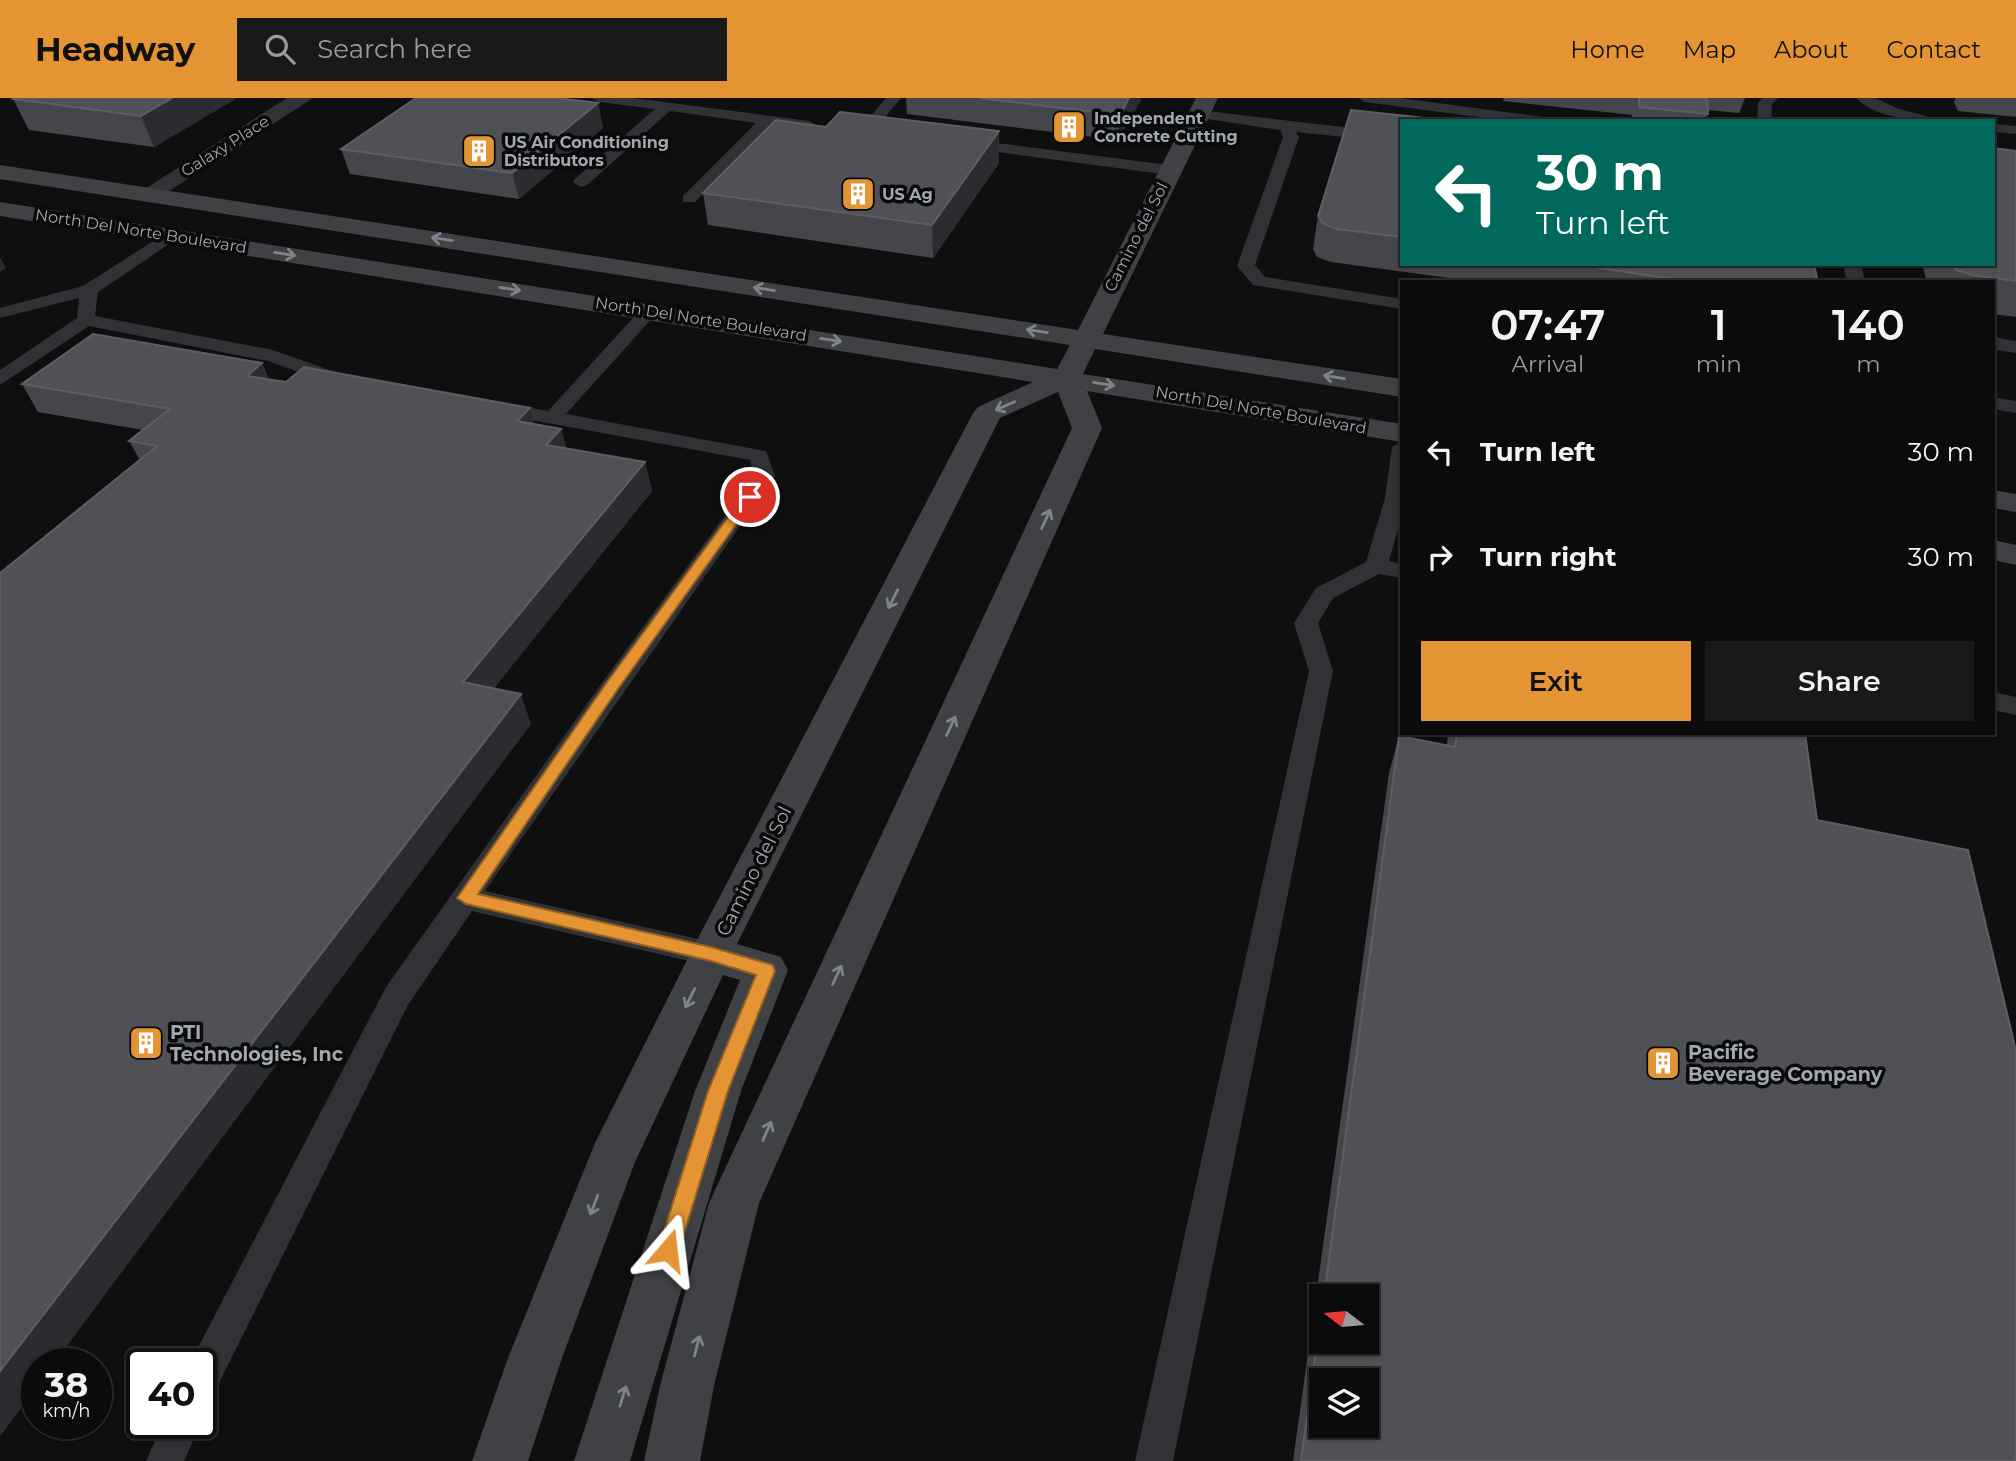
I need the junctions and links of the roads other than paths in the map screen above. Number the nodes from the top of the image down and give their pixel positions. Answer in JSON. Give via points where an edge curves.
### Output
{"nodes":[{"id":1,"x":302,"y":98,"type":"edge"},
{"id":2,"x":599,"y":98,"type":"edge"},
{"id":3,"x":894,"y":98,"type":"edge"},
{"id":4,"x":1365,"y":98,"type":"edge"},
{"id":5,"x":1771,"y":98,"type":"edge"},
{"id":6,"x":1863,"y":98,"type":"edge"},
{"id":7,"x":640,"y":100,"type":"edge"},
{"id":8,"x":1441,"y":103,"type":"edge"},
{"id":9,"x":1203,"y":106,"type":"edge"},
{"id":10,"x":666,"y":107,"type":"junction"},
{"id":11,"x":1533,"y":119,"type":"edge"},
{"id":12,"x":1764,"y":119,"type":"edge"},
{"id":13,"x":1928,"y":119,"type":"edge"},
{"id":14,"x":767,"y":120,"type":"junction"},
{"id":15,"x":1285,"y":126,"type":"junction"},
{"id":16,"x":828,"y":127,"type":"edge"},
{"id":17,"x":1995,"y":128,"type":"edge"},
{"id":18,"x":2016,"y":130,"type":"edge"},
{"id":19,"x":865,"y":132,"type":"edge"},
{"id":20,"x":1400,"y":139,"type":"edge"},
{"id":21,"x":944,"y":142,"type":"edge"},
{"id":22,"x":1169,"y":170,"type":"junction"},
{"id":23,"x":0,"y":172,"type":"edge"},
{"id":24,"x":581,"y":182,"type":"dead end"},
{"id":25,"x":149,"y":194,"type":"junction"},
{"id":26,"x":689,"y":199,"type":"dead end"},
{"id":27,"x":0,"y":209,"type":"edge"},
{"id":28,"x":169,"y":236,"type":"junction"},
{"id":29,"x":89,"y":290,"type":"junction"},
{"id":30,"x":1400,"y":304,"type":"edge"},
{"id":31,"x":649,"y":311,"type":"junction"},
{"id":32,"x":0,"y":313,"type":"edge"},
{"id":33,"x":86,"y":320,"type":"junction"},
{"id":34,"x":1995,"y":343,"type":"edge"},
{"id":35,"x":2016,"y":347,"type":"edge"},
{"id":36,"x":1076,"y":358,"type":"junction"},
{"id":37,"x":0,"y":379,"type":"edge"},
{"id":38,"x":354,"y":383,"type":"edge"},
{"id":39,"x":1400,"y":388,"type":"edge"},
{"id":40,"x":468,"y":403,"type":"edge"},
{"id":41,"x":1995,"y":403,"type":"edge"},
{"id":42,"x":2016,"y":407,"type":"edge"},
{"id":43,"x":552,"y":418,"type":"junction"},
{"id":44,"x":1400,"y":433,"type":"edge"},
{"id":45,"x":1400,"y":464,"type":"edge"},
{"id":46,"x":1995,"y":499,"type":"edge"},
{"id":47,"x":2016,"y":503,"type":"edge"},
{"id":48,"x":1995,"y":550,"type":"edge"},
{"id":49,"x":2016,"y":555,"type":"edge"},
{"id":50,"x":1389,"y":568,"type":"edge"},
{"id":51,"x":1995,"y":701,"type":"edge"},
{"id":52,"x":2016,"y":706,"type":"edge"},
{"id":53,"x":466,"y":898,"type":"junction"},
{"id":54,"x":711,"y":954,"type":"junction"},
{"id":55,"x":217,"y":1349,"type":"edge"},
{"id":56,"x":175,"y":1439,"type":"edge"},
{"id":57,"x":165,"y":1461,"type":"edge"},
{"id":58,"x":500,"y":1461,"type":"edge"},
{"id":59,"x":602,"y":1461,"type":"edge"},
{"id":60,"x":672,"y":1461,"type":"edge"},
{"id":61,"x":1154,"y":1461,"type":"edge"}],
"edges":[{"from":1,"to":25,"type":"street","name":"Galaxy Place"},
{"from":2,"to":7,"type":"lane"},
{"from":3,"to":19,"type":"lane"},
{"from":4,"to":8,"type":"lane"},
{"from":5,"to":12,"type":"lane","via":[[1765,103]]},
{"from":6,"to":13,"type":"lane","via":[[1895,112]]},
{"from":7,"to":10,"type":"lane"},
{"from":8,"to":11,"type":"lane"},
{"from":9,"to":15,"type":"lane"},
{"from":9,"to":22,"type":"street","name":"Camino del Sol"},
{"from":10,"to":14,"type":"lane"},
{"from":10,"to":24,"type":"lane"},
{"from":14,"to":16,"type":"lane"},
{"from":14,"to":26,"type":"lane"},
{"from":15,"to":20,"type":"lane"},
{"from":15,"to":30,"type":"lane","via":[[1291,137],[1245,266],[1259,281]]},
{"from":17,"to":18,"type":"lane"},
{"from":21,"to":22,"type":"lane"},
{"from":22,"to":36,"type":"street","name":"Camino del Sol"},
{"from":23,"to":25,"type":"street","name":"North Del Norte Boulevard"},
{"from":36,"to":25,"type":"street","name":"North Del Norte Boulevard","one_way":true},
{"from":27,"to":28,"type":"street","name":"North Del Norte Boulevard"},
{"from":28,"to":29,"type":"lane"},
{"from":28,"to":31,"type":"street","name":"North Del Norte Boulevard","one_way":true},
{"from":29,"to":32,"type":"lane"},
{"from":29,"to":33,"type":"lane"},
{"from":31,"to":36,"type":"street","name":"North Del Norte Boulevard","one_way":true},
{"from":31,"to":43,"type":"lane"},
{"from":33,"to":37,"type":"lane"},
{"from":33,"to":38,"type":"lane","via":[[273,356]]},
{"from":34,"to":35,"type":"lane"},
{"from":39,"to":36,"type":"street","name":"North Del Norte Boulevard","one_way":true},
{"from":36,"to":44,"type":"street","name":"North Del Norte Boulevard","one_way":true},
{"from":36,"to":54,"type":"street","name":"Camino del Sol","one_way":true,"via":[[988,414]]},
{"from":60,"to":36,"type":"street","one_way":true,"via":[[734,1203],[1087,428]]},
{"from":40,"to":43,"type":"lane"},
{"from":41,"to":42,"type":"lane"},
{"from":43,"to":53,"type":"lane","via":[[759,455],[765,476]]},
{"from":45,"to":50,"type":"lane"},
{"from":46,"to":47,"type":"street"},
{"from":48,"to":49,"type":"street"},
{"from":50,"to":61,"type":"lane","via":[[1324,593],[1307,622],[1321,671]]},
{"from":51,"to":52,"type":"lane"},
{"from":53,"to":54,"type":"lane"},
{"from":53,"to":55,"type":"lane","via":[[397,996]]},
{"from":54,"to":58,"type":"street","name":"Camino del Sol","one_way":true,"via":[[612,1158]]},
{"from":59,"to":54,"type":"street","one_way":true,"via":[[718,1091],[766,971]]},
{"from":56,"to":57,"type":"lane"}]}
